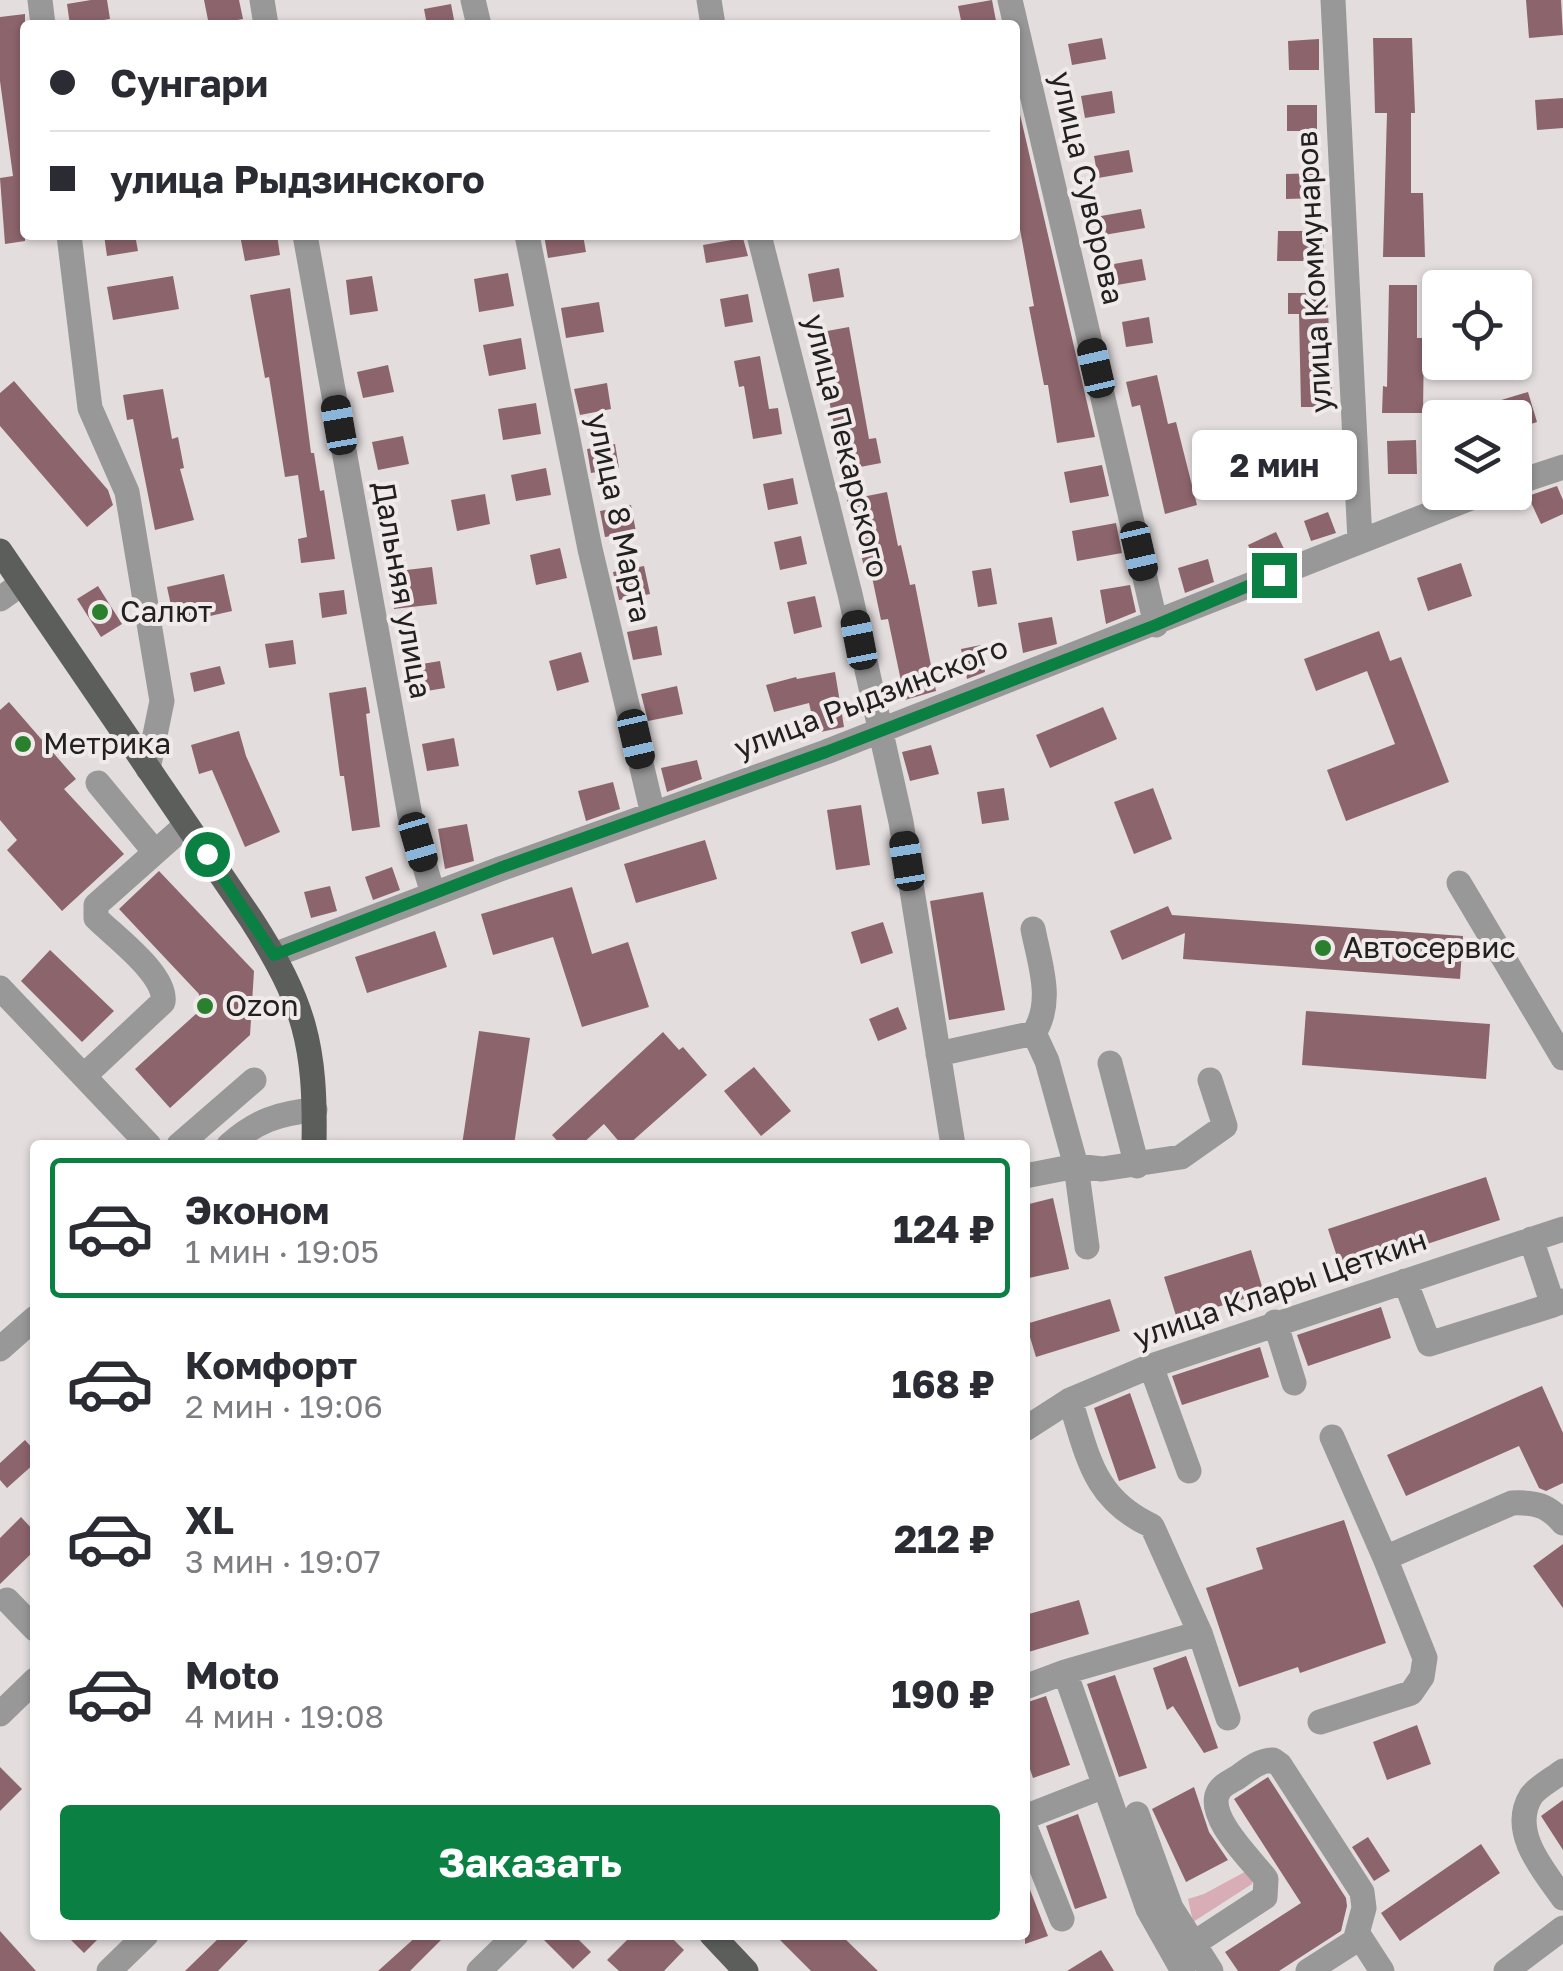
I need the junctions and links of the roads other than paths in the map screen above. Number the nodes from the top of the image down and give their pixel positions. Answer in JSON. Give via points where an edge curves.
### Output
{"nodes":[{"id":1,"x":1334,"y":0,"type":"edge"},
{"id":2,"x":1020,"y":43,"type":"edge"},
{"id":3,"x":70,"y":240,"type":"edge"},
{"id":4,"x":306,"y":240,"type":"edge"},
{"id":5,"x":528,"y":240,"type":"edge"},
{"id":6,"x":760,"y":240,"type":"edge"},
{"id":7,"x":1563,"y":468,"type":"edge"},
{"id":8,"x":1532,"y":477,"type":"edge"},
{"id":9,"x":1440,"y":510,"type":"edge"},
{"id":10,"x":1360,"y":541,"type":"junction"},
{"id":11,"x":0,"y":551,"type":"edge"},
{"id":12,"x":10,"y":592,"type":"edge"},
{"id":13,"x":1156,"y":625,"type":"junction"},
{"id":14,"x":878,"y":729,"type":"junction"},
{"id":15,"x":148,"y":770,"type":"junction"},
{"id":16,"x":98,"y":783,"type":"dead end"},
{"id":17,"x":653,"y":814,"type":"junction"},
{"id":18,"x":186,"y":825,"type":"junction"},
{"id":19,"x":155,"y":852,"type":"junction"},
{"id":20,"x":1459,"y":883,"type":"dead end"},
{"id":21,"x":433,"y":894,"type":"junction"},
{"id":22,"x":1033,"y":929,"type":"dead end"},
{"id":23,"x":274,"y":955,"type":"junction"},
{"id":24,"x":2,"y":994,"type":"edge"},
{"id":25,"x":1034,"y":1033,"type":"junction"},
{"id":26,"x":938,"y":1054,"type":"junction"},
{"id":27,"x":1563,"y":1058,"type":"edge"},
{"id":28,"x":1110,"y":1063,"type":"dead end"},
{"id":29,"x":85,"y":1074,"type":"junction"},
{"id":30,"x":254,"y":1080,"type":"dead end"},
{"id":31,"x":1210,"y":1080,"type":"dead end"},
{"id":32,"x":315,"y":1110,"type":"junction"},
{"id":33,"x":144,"y":1140,"type":"edge"},
{"id":34,"x":185,"y":1140,"type":"edge"},
{"id":35,"x":235,"y":1140,"type":"edge"},
{"id":36,"x":314,"y":1140,"type":"edge"},
{"id":37,"x":952,"y":1140,"type":"edge"},
{"id":38,"x":1076,"y":1166,"type":"junction"},
{"id":39,"x":1137,"y":1166,"type":"junction"},
{"id":40,"x":1030,"y":1175,"type":"edge"},
{"id":41,"x":1563,"y":1229,"type":"edge"},
{"id":42,"x":1530,"y":1239,"type":"junction"},
{"id":43,"x":1087,"y":1248,"type":"dead end"},
{"id":44,"x":1405,"y":1281,"type":"junction"},
{"id":45,"x":1558,"y":1303,"type":"edge"},
{"id":46,"x":1275,"y":1322,"type":"junction"},
{"id":47,"x":30,"y":1323,"type":"edge"},
{"id":48,"x":0,"y":1350,"type":"edge"},
{"id":49,"x":1150,"y":1366,"type":"junction"},
{"id":50,"x":1294,"y":1383,"type":"dead end"},
{"id":51,"x":1070,"y":1400,"type":"junction"},
{"id":52,"x":1030,"y":1424,"type":"edge"},
{"id":53,"x":1332,"y":1437,"type":"dead end"},
{"id":54,"x":1189,"y":1471,"type":"dead end"},
{"id":55,"x":1563,"y":1523,"type":"edge"},
{"id":56,"x":1385,"y":1558,"type":"junction"},
{"id":57,"x":8,"y":1600,"type":"dead end"},
{"id":58,"x":30,"y":1624,"type":"edge"},
{"id":59,"x":1200,"y":1633,"type":"junction"},
{"id":60,"x":1064,"y":1672,"type":"junction"},
{"id":61,"x":1030,"y":1684,"type":"edge"},
{"id":62,"x":30,"y":1685,"type":"edge"},
{"id":63,"x":0,"y":1714,"type":"edge"},
{"id":64,"x":1228,"y":1718,"type":"dead end"},
{"id":65,"x":1320,"y":1722,"type":"dead end"},
{"id":66,"x":1563,"y":1771,"type":"edge"},
{"id":67,"x":1104,"y":1786,"type":"junction"},
{"id":68,"x":1137,"y":1814,"type":"dead end"},
{"id":69,"x":1030,"y":1815,"type":"edge"},
{"id":70,"x":1030,"y":1840,"type":"edge"},
{"id":71,"x":1563,"y":1898,"type":"edge"},
{"id":72,"x":1062,"y":1920,"type":"dead end"},
{"id":73,"x":1563,"y":1928,"type":"edge"},
{"id":74,"x":1358,"y":1934,"type":"junction"},
{"id":75,"x":141,"y":1940,"type":"edge"},
{"id":76,"x":511,"y":1940,"type":"edge"},
{"id":77,"x":717,"y":1940,"type":"edge"},
{"id":78,"x":1194,"y":1944,"type":"junction"},
{"id":79,"x":110,"y":1971,"type":"edge"},
{"id":80,"x":479,"y":1971,"type":"edge"},
{"id":81,"x":746,"y":1971,"type":"edge"},
{"id":82,"x":1184,"y":1971,"type":"edge"},
{"id":83,"x":1210,"y":1971,"type":"edge"},
{"id":84,"x":1308,"y":1971,"type":"edge"},
{"id":85,"x":1382,"y":1971,"type":"edge"},
{"id":86,"x":1506,"y":1971,"type":"edge"}],
"edges":[{"from":1,"to":10,"type":"street","name":"улица Коммунаров"},
{"from":2,"to":13,"type":"street","name":"улица Суворова"},
{"from":3,"to":15,"type":"street","via":[[90,408],[127,492],[162,701]]},
{"from":4,"to":21,"type":"street","name":"Дальняя улица","via":[[410,816]]},
{"from":5,"to":17,"type":"street","name":"улица 8 Марта","via":[[590,549]]},
{"from":6,"to":14,"type":"street","name":"улица Пекарского"},
{"from":7,"to":8,"type":"street"},
{"from":9,"to":10,"type":"street","name":"улица Рыдзинского"},
{"from":10,"to":13,"type":"street","name":"улица Рыдзинского"},
{"from":11,"to":12,"type":"main road"},
{"from":12,"to":15,"type":"main road"},
{"from":13,"to":14,"type":"street","name":"улица Рыдзинского"},
{"from":14,"to":17,"type":"street","name":"улица Рыдзинского"},
{"from":14,"to":26,"type":"street","name":"улица Пекарского"},
{"from":15,"to":18,"type":"main road"},
{"from":16,"to":19,"type":"street"},
{"from":17,"to":21,"type":"street","name":"улица Рыдзинского"},
{"from":18,"to":19,"type":"street"},
{"from":18,"to":23,"type":"main road"},
{"from":19,"to":29,"type":"street","via":[[94,911],[158,980],[162,1002]]},
{"from":20,"to":27,"type":"street"},
{"from":21,"to":23,"type":"street","name":"улица Рыдзинского"},
{"from":22,"to":25,"type":"street","via":[[1046,995]]},
{"from":23,"to":32,"type":"main road","via":[[310,1042]]},
{"from":24,"to":29,"type":"street"},
{"from":25,"to":26,"type":"street"},
{"from":25,"to":38,"type":"street"},
{"from":26,"to":37,"type":"street","name":"улица Пекарского"},
{"from":28,"to":39,"type":"street"},
{"from":29,"to":33,"type":"street"},
{"from":30,"to":34,"type":"street"},
{"from":31,"to":39,"type":"street","via":[[1225,1126],[1180,1157]]},
{"from":32,"to":35,"type":"street","via":[[278,1114]]},
{"from":32,"to":36,"type":"main road"},
{"from":38,"to":39,"type":"street"},
{"from":38,"to":40,"type":"street"},
{"from":38,"to":43,"type":"street"},
{"from":41,"to":42,"type":"street","name":"улица Клары Цеткин"},
{"from":42,"to":44,"type":"street","name":"улица Клары Цеткин"},
{"from":42,"to":45,"type":"street"},
{"from":44,"to":45,"type":"street","via":[[1429,1344]]},
{"from":44,"to":46,"type":"street","name":"улица Клары Цеткин"},
{"from":46,"to":49,"type":"street","name":"улица Клары Цеткин"},
{"from":46,"to":50,"type":"street"},
{"from":47,"to":48,"type":"street"},
{"from":49,"to":51,"type":"street","name":"улица Клары Цеткин"},
{"from":49,"to":54,"type":"street"},
{"from":51,"to":52,"type":"street","name":"улица Клары Цеткин"},
{"from":51,"to":59,"type":"street","via":[[1097,1484],[1152,1526]]},
{"from":53,"to":56,"type":"street"},
{"from":55,"to":56,"type":"street","via":[[1535,1502],[1512,1503]]},
{"from":56,"to":65,"type":"street","via":[[1425,1658],[1422,1676],[1411,1692]]},
{"from":57,"to":58,"type":"street"},
{"from":59,"to":60,"type":"street"},
{"from":59,"to":64,"type":"street"},
{"from":60,"to":61,"type":"street"},
{"from":60,"to":67,"type":"street"},
{"from":62,"to":63,"type":"street"},
{"from":66,"to":71,"type":"street","via":[[1531,1796],[1525,1822],[1527,1846]]},
{"from":67,"to":69,"type":"street"},
{"from":67,"to":82,"type":"street","via":[[1148,1909]]},
{"from":68,"to":78,"type":"street","via":[[1154,1838],[1167,1900]]},
{"from":70,"to":72,"type":"street"},
{"from":73,"to":86,"type":"street"},
{"from":74,"to":78,"type":"street","via":[[1362,1892],[1280,1765],[1267,1760],[1222,1787],[1216,1804],[1268,1890]]},
{"from":74,"to":84,"type":"street"},
{"from":74,"to":85,"type":"street"},
{"from":75,"to":79,"type":"street"},
{"from":76,"to":80,"type":"street"},
{"from":77,"to":81,"type":"main road"},
{"from":78,"to":83,"type":"street"}]}
